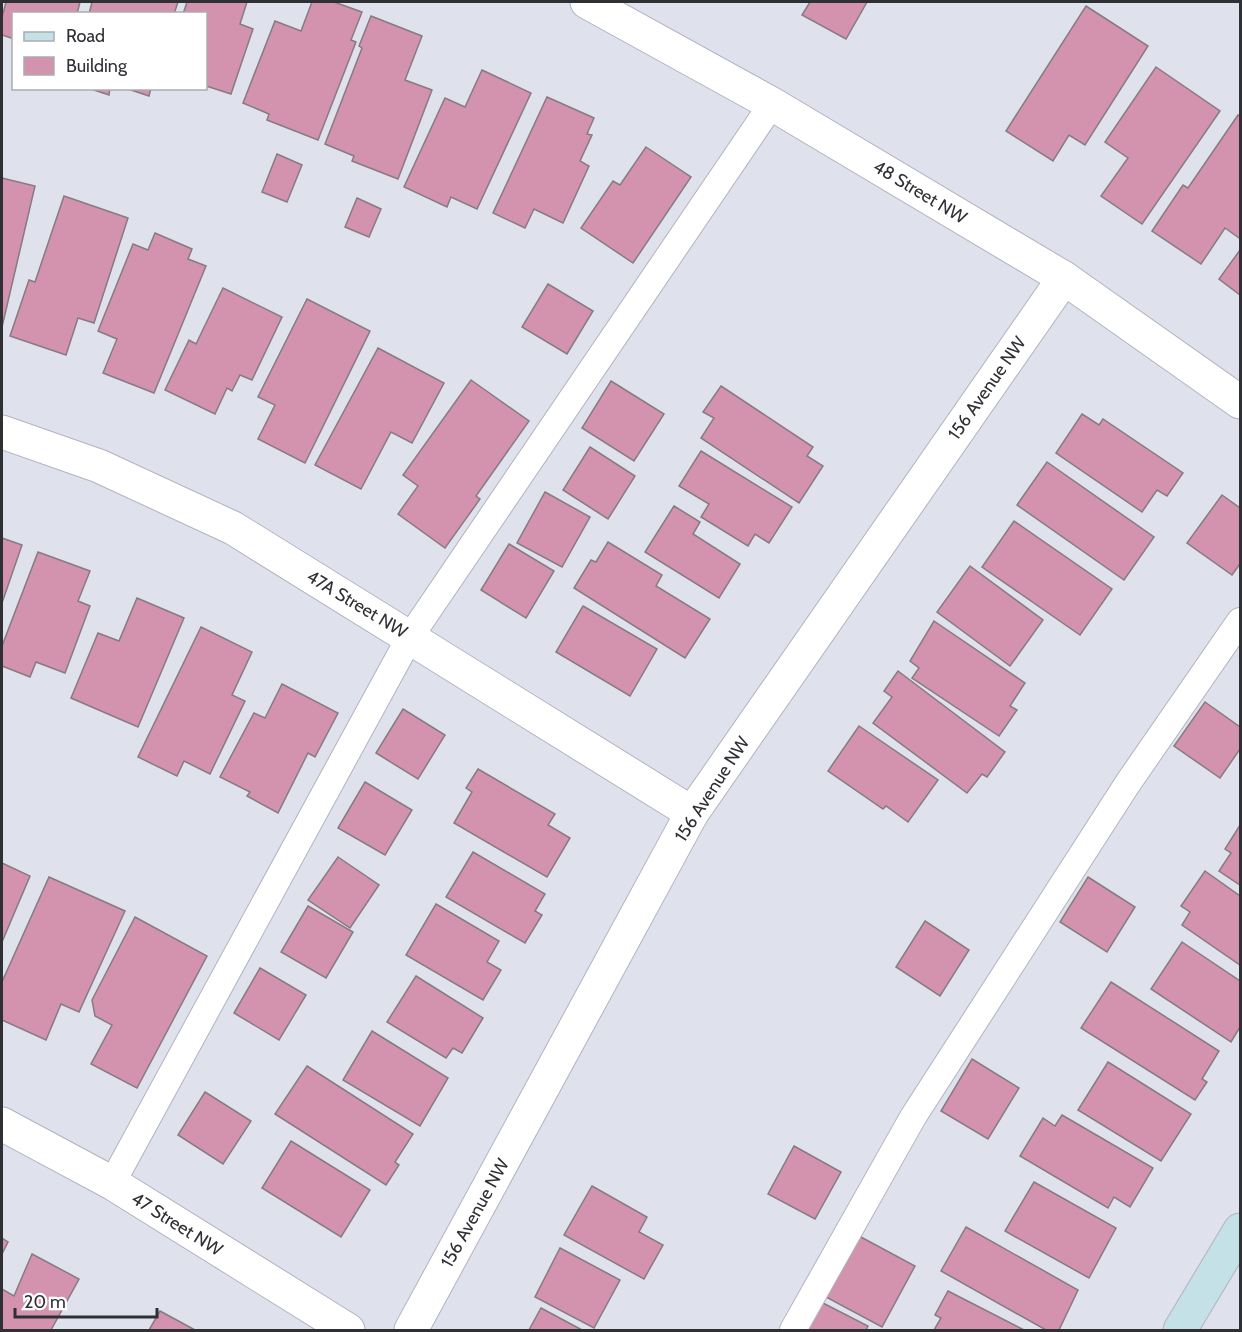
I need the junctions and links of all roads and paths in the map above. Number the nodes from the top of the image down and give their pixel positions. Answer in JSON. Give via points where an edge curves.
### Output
{"nodes":[{"id":1,"x":587,"y":2,"type":"edge"},
{"id":2,"x":772,"y":104,"type":"junction"},
{"id":3,"x":1064,"y":278,"type":"junction"},
{"id":4,"x":1240,"y":402,"type":"edge"},
{"id":5,"x":2,"y":432,"type":"edge"},
{"id":6,"x":1240,"y":621,"type":"edge"},
{"id":7,"x":410,"y":637,"type":"junction"},
{"id":8,"x":693,"y":813,"type":"junction"},
{"id":9,"x":2,"y":1124,"type":"edge"},
{"id":10,"x":112,"y":1183,"type":"junction"},
{"id":11,"x":1240,"y":1230,"type":"edge"},
{"id":12,"x":348,"y":1330,"type":"edge"},
{"id":13,"x":411,"y":1330,"type":"edge"},
{"id":14,"x":793,"y":1330,"type":"edge"},
{"id":15,"x":1180,"y":1330,"type":"edge"}],
"edges":[{"from":1,"to":2,"type":"street","name":"48 Street NW"},
{"from":2,"to":3,"type":"street","name":"48 Street NW"},
{"from":2,"to":7,"type":"lane"},
{"from":3,"to":4,"type":"street","name":"48 Street NW"},
{"from":3,"to":8,"type":"street","name":"156 Avenue NW"},
{"from":5,"to":7,"type":"street","name":"47A Street NW","via":[[99,466],[233,528]]},
{"from":6,"to":14,"type":"lane","via":[[1128,783],[913,1117]]},
{"from":7,"to":8,"type":"street","name":"47A Street NW"},
{"from":7,"to":10,"type":"lane"},
{"from":8,"to":13,"type":"street","name":"156 Avenue NW"},
{"from":9,"to":10,"type":"street","name":"47 Street NW"},
{"from":10,"to":12,"type":"street","name":"47 Street NW"},
{"from":11,"to":15,"type":"street"}]}
